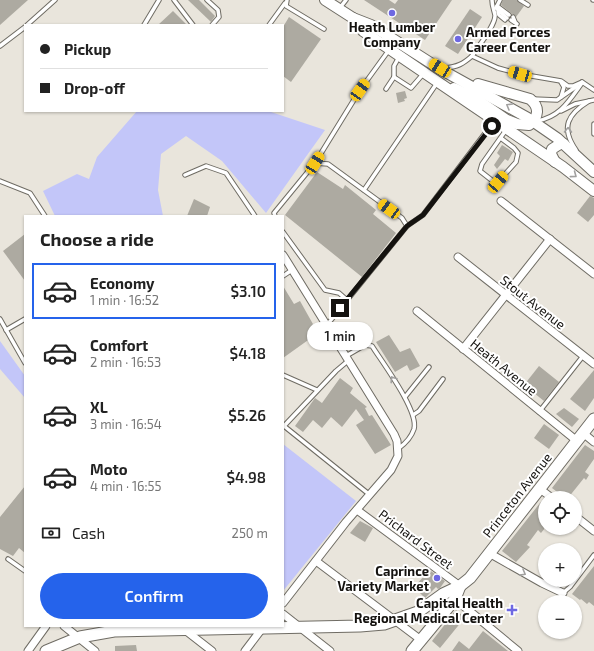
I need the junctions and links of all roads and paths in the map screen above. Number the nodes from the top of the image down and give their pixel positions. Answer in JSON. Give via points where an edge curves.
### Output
{"nodes":[{"id":1,"x":55,"y":0,"type":"edge"},
{"id":2,"x":159,"y":0,"type":"edge"},
{"id":3,"x":174,"y":0,"type":"edge"},
{"id":4,"x":207,"y":0,"type":"edge"},
{"id":5,"x":325,"y":0,"type":"edge"},
{"id":6,"x":346,"y":0,"type":"edge"},
{"id":7,"x":492,"y":0,"type":"edge"},
{"id":8,"x":500,"y":0,"type":"edge"},
{"id":9,"x":520,"y":0,"type":"edge"},
{"id":10,"x":286,"y":1,"type":"edge"},
{"id":11,"x":528,"y":5,"type":"dead end"},
{"id":12,"x":497,"y":6,"type":"junction"},
{"id":13,"x":339,"y":10,"type":"junction"},
{"id":14,"x":353,"y":18,"type":"junction"},
{"id":15,"x":28,"y":24,"type":"edge"},
{"id":16,"x":145,"y":24,"type":"edge"},
{"id":17,"x":192,"y":24,"type":"edge"},
{"id":18,"x":213,"y":24,"type":"edge"},
{"id":19,"x":270,"y":24,"type":"edge"},
{"id":20,"x":24,"y":28,"type":"edge"},
{"id":21,"x":324,"y":29,"type":"dead end"},
{"id":22,"x":0,"y":46,"type":"edge"},
{"id":23,"x":389,"y":50,"type":"junction"},
{"id":24,"x":399,"y":56,"type":"junction"},
{"id":25,"x":472,"y":56,"type":"junction"},
{"id":26,"x":440,"y":68,"type":"junction"},
{"id":27,"x":394,"y":76,"type":"junction"},
{"id":28,"x":430,"y":77,"type":"junction"},
{"id":29,"x":457,"y":78,"type":"junction"},
{"id":30,"x":561,"y":81,"type":"junction"},
{"id":31,"x":582,"y":82,"type":"junction"},
{"id":32,"x":386,"y":89,"type":"dead end"},
{"id":33,"x":594,"y":90,"type":"edge"},
{"id":34,"x":561,"y":97,"type":"junction"},
{"id":35,"x":530,"y":99,"type":"junction"},
{"id":36,"x":594,"y":100,"type":"edge"},
{"id":37,"x":589,"y":101,"type":"junction"},
{"id":38,"x":558,"y":113,"type":"junction"},
{"id":39,"x":534,"y":121,"type":"junction"},
{"id":40,"x":496,"y":122,"type":"junction"},
{"id":41,"x":594,"y":124,"type":"edge"},
{"id":42,"x":507,"y":130,"type":"junction"},
{"id":43,"x":594,"y":134,"type":"edge"},
{"id":44,"x":502,"y":139,"type":"junction"},
{"id":45,"x":564,"y":144,"type":"junction"},
{"id":46,"x":555,"y":162,"type":"junction"},
{"id":47,"x":315,"y":163,"type":"junction"},
{"id":48,"x":586,"y":164,"type":"junction"},
{"id":49,"x":594,"y":172,"type":"edge"},
{"id":50,"x":185,"y":175,"type":"dead end"},
{"id":51,"x":0,"y":181,"type":"edge"},
{"id":52,"x":364,"y":190,"type":"junction"},
{"id":53,"x":594,"y":191,"type":"edge"},
{"id":54,"x":501,"y":202,"type":"dead end"},
{"id":55,"x":44,"y":215,"type":"edge"},
{"id":56,"x":254,"y":215,"type":"edge"},
{"id":57,"x":275,"y":215,"type":"edge"},
{"id":58,"x":407,"y":226,"type":"junction"},
{"id":59,"x":284,"y":233,"type":"edge"},
{"id":60,"x":550,"y":239,"type":"junction"},
{"id":61,"x":284,"y":257,"type":"edge"},
{"id":62,"x":458,"y":258,"type":"dead end"},
{"id":63,"x":292,"y":270,"type":"junction"},
{"id":64,"x":594,"y":274,"type":"edge"},
{"id":65,"x":284,"y":275,"type":"edge"},
{"id":66,"x":506,"y":295,"type":"junction"},
{"id":67,"x":347,"y":300,"type":"junction"},
{"id":68,"x":417,"y":311,"type":"dead end"},
{"id":69,"x":0,"y":319,"type":"edge"},
{"id":70,"x":24,"y":320,"type":"edge"},
{"id":71,"x":326,"y":325,"type":"junction"},
{"id":72,"x":6,"y":330,"type":"junction"},
{"id":73,"x":463,"y":349,"type":"junction"},
{"id":74,"x":583,"y":356,"type":"junction"},
{"id":75,"x":347,"y":358,"type":"junction"},
{"id":76,"x":24,"y":361,"type":"edge"},
{"id":77,"x":594,"y":364,"type":"edge"},
{"id":78,"x":429,"y":367,"type":"dead end"},
{"id":79,"x":284,"y":374,"type":"edge"},
{"id":80,"x":443,"y":379,"type":"dead end"},
{"id":81,"x":317,"y":390,"type":"junction"},
{"id":82,"x":405,"y":397,"type":"junction"},
{"id":83,"x":539,"y":412,"type":"junction"},
{"id":84,"x":413,"y":415,"type":"junction"},
{"id":85,"x":594,"y":420,"type":"edge"},
{"id":86,"x":580,"y":437,"type":"junction"},
{"id":87,"x":594,"y":442,"type":"edge"},
{"id":88,"x":398,"y":448,"type":"junction"},
{"id":89,"x":540,"y":489,"type":"junction"},
{"id":90,"x":543,"y":491,"type":"edge"},
{"id":91,"x":370,"y":495,"type":"junction"},
{"id":92,"x":357,"y":510,"type":"junction"},
{"id":93,"x":582,"y":522,"type":"edge"},
{"id":94,"x":594,"y":531,"type":"edge"},
{"id":95,"x":489,"y":553,"type":"junction"},
{"id":96,"x":594,"y":555,"type":"edge"},
{"id":97,"x":8,"y":559,"type":"dead end"},
{"id":98,"x":316,"y":561,"type":"junction"},
{"id":99,"x":24,"y":570,"type":"edge"},
{"id":100,"x":460,"y":586,"type":"junction"},
{"id":101,"x":563,"y":593,"type":"joint"},
{"id":102,"x":455,"y":599,"type":"junction"},
{"id":103,"x":284,"y":602,"type":"edge"},
{"id":104,"x":418,"y":612,"type":"junction"},
{"id":105,"x":284,"y":615,"type":"edge"},
{"id":106,"x":394,"y":621,"type":"junction"},
{"id":107,"x":45,"y":627,"type":"edge"},
{"id":108,"x":65,"y":627,"type":"edge"},
{"id":109,"x":182,"y":627,"type":"edge"},
{"id":110,"x":263,"y":627,"type":"edge"},
{"id":111,"x":299,"y":628,"type":"junction"},
{"id":112,"x":80,"y":637,"type":"junction"},
{"id":113,"x":418,"y":647,"type":"edge"},
{"id":114,"x":28,"y":651,"type":"edge"},
{"id":115,"x":46,"y":651,"type":"edge"},
{"id":116,"x":95,"y":651,"type":"edge"},
{"id":117,"x":212,"y":651,"type":"edge"},
{"id":118,"x":245,"y":651,"type":"edge"},
{"id":119,"x":330,"y":651,"type":"edge"},
{"id":120,"x":518,"y":651,"type":"edge"}],
"edges":[{"from":1,"to":15,"type":"lane"},
{"from":2,"to":16,"type":"lane"},
{"from":3,"to":17,"type":"lane"},
{"from":4,"to":18,"type":"lane","via":[[218,10],[219,17]]},
{"from":5,"to":13,"type":"main road"},
{"from":6,"to":13,"type":"lane"},
{"from":7,"to":25,"type":"lane","via":[[494,22]]},
{"from":8,"to":12,"type":"lane"},
{"from":9,"to":11,"type":"lane"},
{"from":10,"to":19,"type":"lane"},
{"from":10,"to":21,"type":"lane","via":[[286,6]]},
{"from":12,"to":12,"type":"lane","via":[[511,20],[498,12]]},
{"from":13,"to":14,"type":"main road"},
{"from":14,"to":23,"type":"main road","via":[[363,31]]},
{"from":14,"to":26,"type":"main road","via":[[371,25]]},
{"from":20,"to":22,"type":"lane"},
{"from":23,"to":24,"type":"main road"},
{"from":23,"to":47,"type":"lane","via":[[360,90]]},
{"from":24,"to":27,"type":"lane","via":[[394,66]]},
{"from":24,"to":28,"type":"main road"},
{"from":25,"to":26,"type":"lane","via":[[463,65]]},
{"from":25,"to":30,"type":"lane","via":[[498,68]]},
{"from":26,"to":29,"type":"main road"},
{"from":27,"to":28,"type":"lane","via":[[412,88]]},
{"from":27,"to":32,"type":"lane"},
{"from":28,"to":39,"type":"main road","via":[[475,98],[517,124],[529,125]]},
{"from":28,"to":40,"type":"main road"},
{"from":28,"to":52,"type":"lane"},
{"from":29,"to":35,"type":"main road"},
{"from":39,"to":29,"type":"main road","one_way":true},
{"from":30,"to":31,"type":"lane","via":[[568,86]]},
{"from":30,"to":34,"type":"lane","via":[[564,87]]},
{"from":31,"to":33,"type":"lane"},
{"from":31,"to":34,"type":"lane"},
{"from":31,"to":38,"type":"lane"},
{"from":34,"to":35,"type":"lane","via":[[557,100]]},
{"from":35,"to":39,"type":"main road","via":[[538,108]]},
{"from":36,"to":37,"type":"lane"},
{"from":37,"to":38,"type":"lane","via":[[575,104]]},
{"from":48,"to":37,"type":"lane","one_way":true,"via":[[568,139],[567,126],[578,108]]},
{"from":38,"to":39,"type":"lane","via":[[548,119]]},
{"from":39,"to":45,"type":"main road"},
{"from":40,"to":42,"type":"main road"},
{"from":40,"to":58,"type":"lane","via":[[423,215]]},
{"from":41,"to":43,"type":"lane"},
{"from":42,"to":44,"type":"lane"},
{"from":42,"to":46,"type":"main road"},
{"from":44,"to":44,"type":"lane","via":[[482,164],[480,171],[494,182],[498,182],[516,162],[518,153]]},
{"from":45,"to":46,"type":"main road","via":[[552,149],[551,154]]},
{"from":45,"to":48,"type":"main road"},
{"from":46,"to":53,"type":"main road","one_way":true},
{"from":47,"to":52,"type":"lane","via":[[328,164]]},
{"from":47,"to":57,"type":"lane"},
{"from":48,"to":49,"type":"main road"},
{"from":50,"to":56,"type":"lane","via":[[206,166],[226,173]]},
{"from":51,"to":55,"type":"lane","via":[[30,193]]},
{"from":52,"to":58,"type":"lane","via":[[402,218]]},
{"from":54,"to":60,"type":"street"},
{"from":58,"to":67,"type":"lane"},
{"from":59,"to":67,"type":"lane","via":[[325,290],[339,293]]},
{"from":60,"to":64,"type":"street"},
{"from":60,"to":66,"type":"street"},
{"from":61,"to":63,"type":"street"},
{"from":62,"to":66,"type":"street","name":"Stout Avenue"},
{"from":63,"to":65,"type":"lane"},
{"from":63,"to":71,"type":"street"},
{"from":66,"to":73,"type":"street"},
{"from":66,"to":74,"type":"street","name":"Stout Avenue"},
{"from":67,"to":71,"type":"lane"},
{"from":68,"to":73,"type":"street","name":"Heath Avenue"},
{"from":69,"to":72,"type":"lane"},
{"from":70,"to":72,"type":"lane"},
{"from":71,"to":75,"type":"street"},
{"from":72,"to":76,"type":"lane"},
{"from":73,"to":83,"type":"street","name":"Heath Avenue"},
{"from":74,"to":77,"type":"street","name":"Stout Avenue"},
{"from":74,"to":83,"type":"lane"},
{"from":75,"to":81,"type":"lane"},
{"from":82,"to":75,"type":"lane","one_way":true,"via":[[372,346],[365,345]]},
{"from":75,"to":88,"type":"street","via":[[394,434]]},
{"from":78,"to":82,"type":"lane"},
{"from":79,"to":81,"type":"lane"},
{"from":80,"to":84,"type":"lane","via":[[419,411]]},
{"from":81,"to":91,"type":"lane","via":[[284,426]]},
{"from":82,"to":84,"type":"lane"},
{"from":83,"to":86,"type":"street","name":"Heath Avenue"},
{"from":84,"to":88,"type":"lane","via":[[414,428],[409,440]]},
{"from":85,"to":86,"type":"main road","name":"Princeton Avenue"},
{"from":86,"to":87,"type":"street","name":"Heath Avenue"},
{"from":86,"to":89,"type":"main road","name":"Princeton Avenue"},
{"from":88,"to":91,"type":"street","via":[[395,463]]},
{"from":89,"to":90,"type":"street"},
{"from":89,"to":95,"type":"main road","name":"Princeton Avenue"},
{"from":91,"to":92,"type":"street"},
{"from":92,"to":98,"type":"street"},
{"from":92,"to":100,"type":"street","name":"Prichard Street"},
{"from":93,"to":94,"type":"street"},
{"from":95,"to":100,"type":"main road","name":"Princeton Avenue","via":[[470,578]]},
{"from":95,"to":101,"type":"street","one_way":true},
{"from":96,"to":101,"type":"lane"},
{"from":97,"to":99,"type":"lane"},
{"from":98,"to":103,"type":"street"},
{"from":98,"to":106,"type":"street"},
{"from":100,"to":102,"type":"main road"},
{"from":100,"to":104,"type":"main road","via":[[448,590]]},
{"from":102,"to":104,"type":"main road","via":[[425,612]]},
{"from":102,"to":113,"type":"main road"},
{"from":102,"to":120,"type":"street"},
{"from":104,"to":106,"type":"main road"},
{"from":105,"to":111,"type":"street"},
{"from":106,"to":111,"type":"main road","via":[[366,626]]},
{"from":106,"to":113,"type":"street"},
{"from":107,"to":114,"type":"street"},
{"from":108,"to":112,"type":"street"},
{"from":109,"to":110,"type":"main road"},
{"from":109,"to":112,"type":"main road","via":[[114,631]]},
{"from":109,"to":117,"type":"street"},
{"from":110,"to":111,"type":"main road"},
{"from":110,"to":118,"type":"street"},
{"from":111,"to":119,"type":"street"},
{"from":112,"to":115,"type":"main road"},
{"from":112,"to":116,"type":"street"}]}
